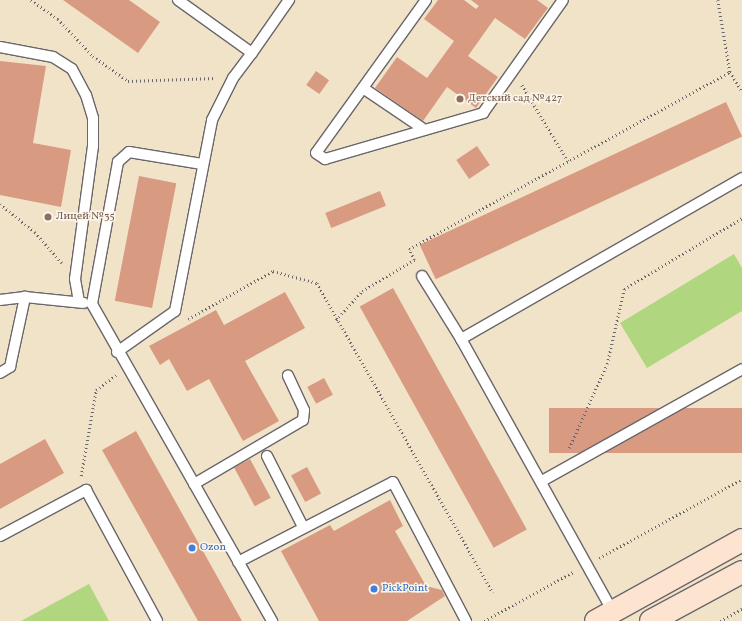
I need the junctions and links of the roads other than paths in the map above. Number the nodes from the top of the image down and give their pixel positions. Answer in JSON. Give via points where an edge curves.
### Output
{"nodes":[{"id":1,"x":178,"y":0,"type":"edge"},
{"id":2,"x":289,"y":0,"type":"edge"},
{"id":3,"x":426,"y":0,"type":"edge"},
{"id":4,"x":563,"y":0,"type":"edge"},
{"id":5,"x":0,"y":47,"type":"edge"},
{"id":6,"x":252,"y":53,"type":"junction"},
{"id":7,"x":363,"y":88,"type":"junction"},
{"id":8,"x":422,"y":128,"type":"junction"},
{"id":9,"x":202,"y":164,"type":"junction"},
{"id":10,"x":742,"y":178,"type":"edge"},
{"id":11,"x":422,"y":276,"type":"dead end"},
{"id":12,"x":25,"y":297,"type":"junction"},
{"id":13,"x":0,"y":300,"type":"edge"},
{"id":14,"x":79,"y":302,"type":"junction"},
{"id":15,"x":92,"y":304,"type":"junction"},
{"id":16,"x":461,"y":339,"type":"junction"},
{"id":17,"x":117,"y":352,"type":"junction"},
{"id":18,"x":742,"y":369,"type":"edge"},
{"id":19,"x":0,"y":373,"type":"edge"},
{"id":20,"x":288,"y":376,"type":"dead end"},
{"id":21,"x":266,"y":456,"type":"dead end"},
{"id":22,"x":542,"y":481,"type":"junction"},
{"id":23,"x":194,"y":484,"type":"junction"},
{"id":24,"x":303,"y":527,"type":"junction"},
{"id":25,"x":0,"y":536,"type":"edge"},
{"id":26,"x":742,"y":540,"type":"edge"},
{"id":27,"x":238,"y":562,"type":"junction"},
{"id":28,"x":742,"y":572,"type":"edge"},
{"id":29,"x":604,"y":617,"type":"edge"},
{"id":30,"x":157,"y":621,"type":"edge"},
{"id":31,"x":272,"y":621,"type":"edge"},
{"id":32,"x":466,"y":621,"type":"edge"},
{"id":33,"x":651,"y":621,"type":"edge"}],
"edges":[{"from":1,"to":6,"type":"lane"},
{"from":2,"to":6,"type":"lane"},
{"from":3,"to":7,"type":"lane"},
{"from":4,"to":8,"type":"lane","via":[[483,113]]},
{"from":5,"to":14,"type":"lane","via":[[53,57],[72,69],[86,95],[93,118],[93,146],[75,279]]},
{"from":6,"to":9,"type":"lane","via":[[233,78],[212,120]]},
{"from":7,"to":8,"type":"lane"},
{"from":7,"to":8,"type":"lane","via":[[316,153],[325,159]]},
{"from":9,"to":15,"type":"lane","via":[[129,152],[118,162]]},
{"from":9,"to":17,"type":"lane","via":[[174,310]]},
{"from":10,"to":16,"type":"lane"},
{"from":11,"to":16,"type":"lane"},
{"from":12,"to":13,"type":"lane"},
{"from":12,"to":14,"type":"lane"},
{"from":12,"to":19,"type":"lane","via":[[10,367]]},
{"from":14,"to":15,"type":"lane"},
{"from":15,"to":17,"type":"lane"},
{"from":16,"to":22,"type":"lane"},
{"from":17,"to":23,"type":"lane"},
{"from":18,"to":22,"type":"lane"},
{"from":20,"to":23,"type":"lane","via":[[304,410],[303,420]]},
{"from":21,"to":24,"type":"lane"},
{"from":22,"to":29,"type":"lane","via":[[585,565]]},
{"from":23,"to":27,"type":"lane"},
{"from":24,"to":27,"type":"lane"},
{"from":24,"to":32,"type":"lane","via":[[393,482]]},
{"from":25,"to":30,"type":"lane","via":[[86,490]]},
{"from":26,"to":29,"type":"main road"},
{"from":27,"to":31,"type":"lane"},
{"from":28,"to":33,"type":"main road"}]}
